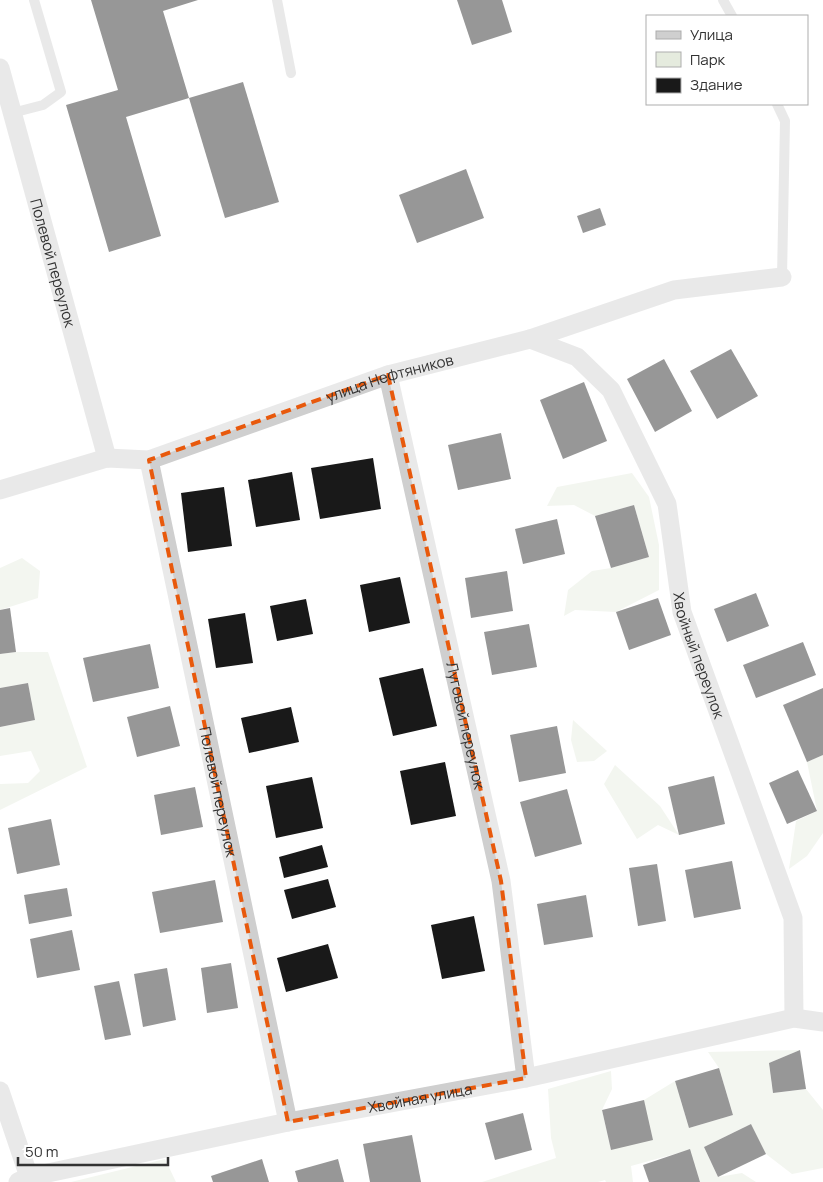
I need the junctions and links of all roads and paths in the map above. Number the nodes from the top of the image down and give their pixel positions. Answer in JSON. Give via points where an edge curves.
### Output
{"nodes":[{"id":1,"x":34,"y":0,"type":"edge"},
{"id":2,"x":277,"y":0,"type":"edge"},
{"id":3,"x":723,"y":0,"type":"edge"},
{"id":4,"x":731,"y":15,"type":"edge"},
{"id":5,"x":0,"y":68,"type":"edge"},
{"id":6,"x":291,"y":73,"type":"dead end"},
{"id":7,"x":778,"y":105,"type":"edge"},
{"id":8,"x":12,"y":113,"type":"junction"},
{"id":9,"x":782,"y":277,"type":"joint"},
{"id":10,"x":530,"y":338,"type":"junction"},
{"id":11,"x":388,"y":375,"type":"junction"},
{"id":12,"x":107,"y":458,"type":"junction"},
{"id":13,"x":149,"y":460,"type":"junction"},
{"id":14,"x":0,"y":490,"type":"edge"},
{"id":15,"x":794,"y":1018,"type":"junction"},
{"id":16,"x":823,"y":1022,"type":"edge"},
{"id":17,"x":526,"y":1078,"type":"junction"},
{"id":18,"x":0,"y":1091,"type":"edge"},
{"id":19,"x":288,"y":1122,"type":"junction"},
{"id":20,"x":24,"y":1180,"type":"edge"}],
"edges":[{"from":1,"to":8,"type":"lane","via":[[61,92],[43,105]]},
{"from":2,"to":6,"type":"lane"},
{"from":3,"to":4,"type":"lane"},
{"from":5,"to":8,"type":"street","name":"Полевой переулок"},
{"from":7,"to":9,"type":"lane","via":[[785,120]]},
{"from":8,"to":12,"type":"street","name":"Полевой переулок"},
{"from":9,"to":10,"type":"street","name":"улица Нефтяников","via":[[674,290]]},
{"from":10,"to":11,"type":"street","name":"улица Нефтяников"},
{"from":10,"to":15,"type":"street","name":"Хвойный переулок","via":[[577,357],[611,390],[667,504],[682,612],[793,918]]},
{"from":11,"to":13,"type":"street","name":"улица Нефтяников"},
{"from":11,"to":17,"type":"street","name":"Луговой переулок","via":[[500,881]]},
{"from":12,"to":13,"type":"street","name":"улица Нефтяников"},
{"from":12,"to":14,"type":"street","name":"улица Нефтяников"},
{"from":13,"to":19,"type":"street","name":"Полевой переулок"},
{"from":15,"to":16,"type":"street","name":"Хвойная улица"},
{"from":15,"to":17,"type":"street","name":"Хвойная улица"},
{"from":17,"to":19,"type":"street","name":"Хвойная улица"},
{"from":18,"to":20,"type":"street"},
{"from":19,"to":20,"type":"street","name":"Хвойная улица"}]}
